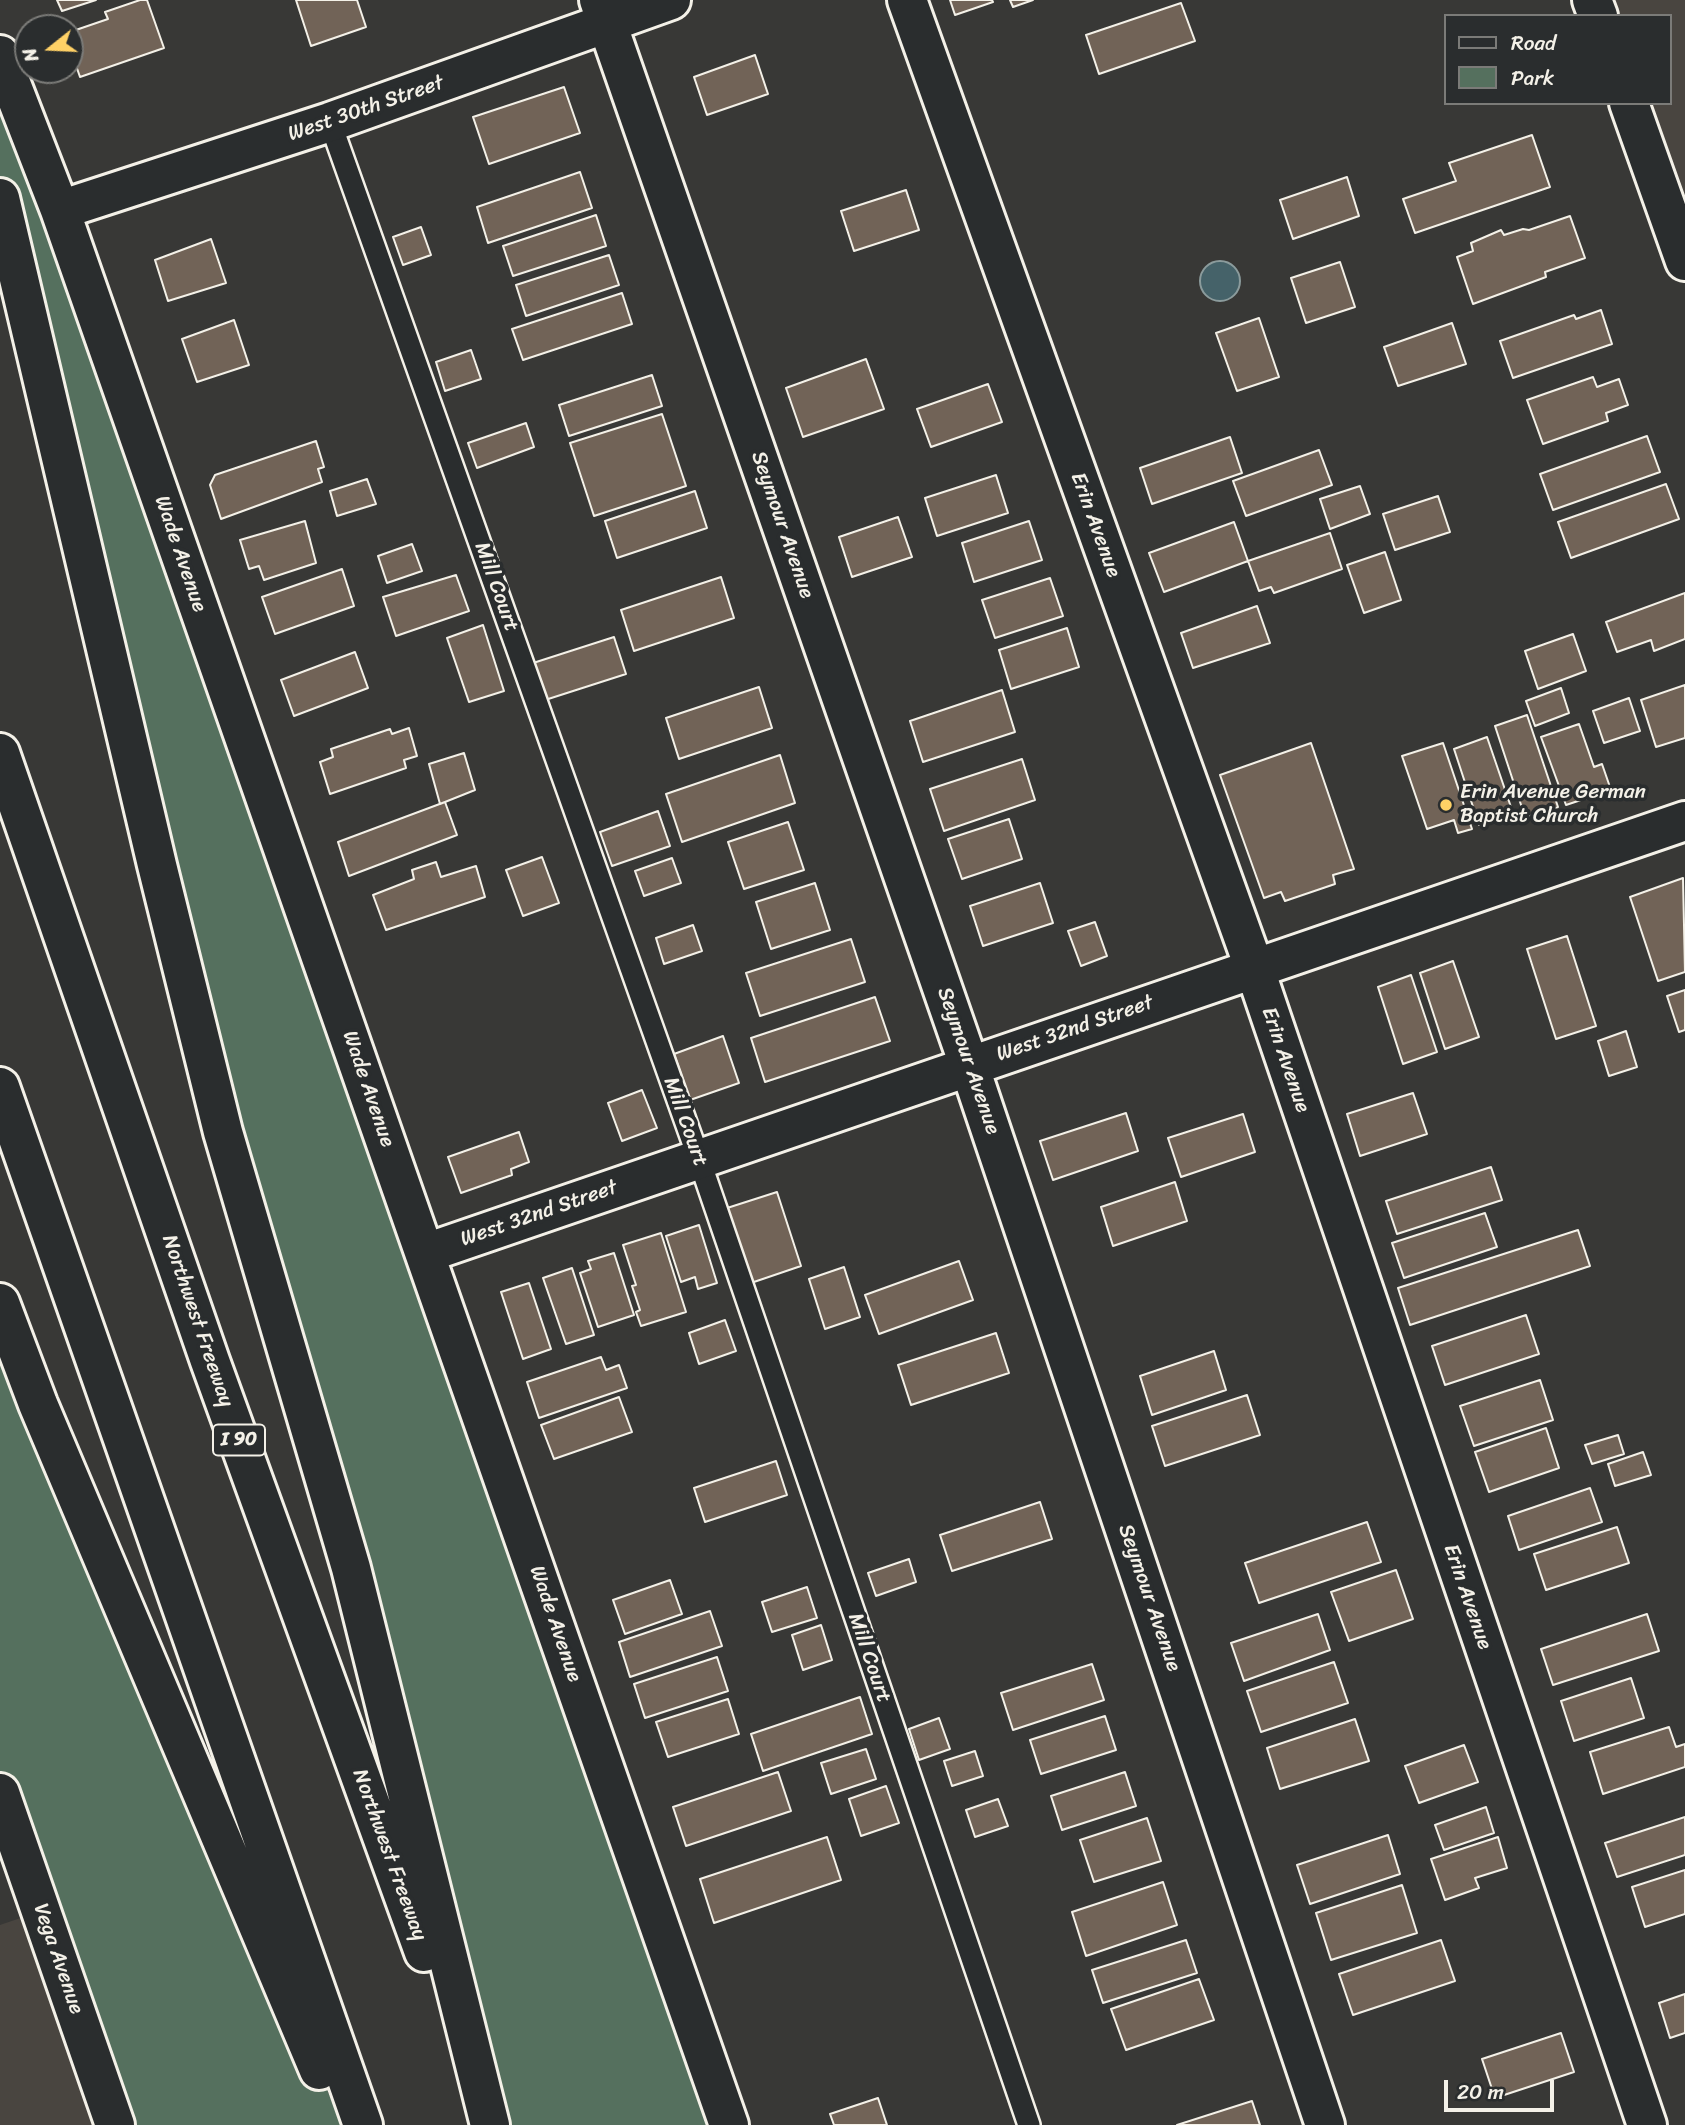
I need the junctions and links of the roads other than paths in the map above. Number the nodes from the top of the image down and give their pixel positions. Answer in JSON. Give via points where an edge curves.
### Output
{"nodes":[{"id":1,"x":671,"y":0,"type":"edge"},
{"id":2,"x":907,"y":0,"type":"edge"},
{"id":3,"x":603,"y":12,"type":"edge"},
{"id":4,"x":0,"y":55,"type":"edge"},
{"id":5,"x":1630,"y":105,"type":"edge"},
{"id":6,"x":330,"y":122,"type":"junction"},
{"id":7,"x":0,"y":198,"type":"edge"},
{"id":8,"x":60,"y":210,"type":"junction"},
{"id":9,"x":1685,"y":261,"type":"edge"},
{"id":10,"x":0,"y":753,"type":"edge"},
{"id":11,"x":1685,"y":821,"type":"edge"},
{"id":12,"x":1254,"y":967,"type":"junction"},
{"id":13,"x":969,"y":1065,"type":"junction"},
{"id":14,"x":0,"y":1087,"type":"edge"},
{"id":15,"x":699,"y":1159,"type":"junction"},
{"id":16,"x":426,"y":1253,"type":"junction"},
{"id":17,"x":0,"y":1303,"type":"edge"},
{"id":18,"x":0,"y":1793,"type":"edge"},
{"id":19,"x":115,"y":2125,"type":"edge"},
{"id":20,"x":342,"y":2125,"type":"edge"},
{"id":21,"x":363,"y":2125,"type":"edge"},
{"id":22,"x":488,"y":2125,"type":"edge"},
{"id":23,"x":729,"y":2125,"type":"edge"},
{"id":24,"x":1029,"y":2125,"type":"edge"},
{"id":25,"x":1325,"y":2125,"type":"edge"},
{"id":26,"x":1647,"y":2125,"type":"edge"}],
"edges":[{"from":1,"to":3,"type":"main road","name":"West 30th Street"},
{"from":2,"to":12,"type":"main road","name":"Erin Avenue"},
{"from":3,"to":6,"type":"main road","name":"West 30th Street"},
{"from":3,"to":13,"type":"main road","name":"Seymour Avenue"},
{"from":4,"to":8,"type":"main road","name":"Wade Avenue"},
{"from":5,"to":9,"type":"main road"},
{"from":6,"to":8,"type":"main road","name":"West 30th Street"},
{"from":6,"to":15,"type":"lane","name":"Mill Court"},
{"from":7,"to":22,"type":"main road","via":[[223,1132],[351,1568]]},
{"from":8,"to":16,"type":"main road","name":"Wade Avenue"},
{"from":10,"to":22,"type":"main road","name":"Northwest Freeway","number":"I 90","via":[[210,1361]]},
{"from":11,"to":12,"type":"main road","name":"West 32nd Street"},
{"from":12,"to":13,"type":"main road","name":"West 32nd Street"},
{"from":12,"to":26,"type":"main road","name":"Erin Avenue"},
{"from":13,"to":15,"type":"main road","name":"West 32nd Street"},
{"from":13,"to":25,"type":"main road","name":"Seymour Avenue"},
{"from":14,"to":21,"type":"main road"},
{"from":15,"to":16,"type":"main road","name":"West 32nd Street"},
{"from":15,"to":24,"type":"lane","name":"Mill Court"},
{"from":16,"to":23,"type":"main road","name":"Wade Avenue"},
{"from":17,"to":20,"type":"main road","via":[[38,1404]]},
{"from":18,"to":19,"type":"main road","name":"Vega Avenue"}]}
